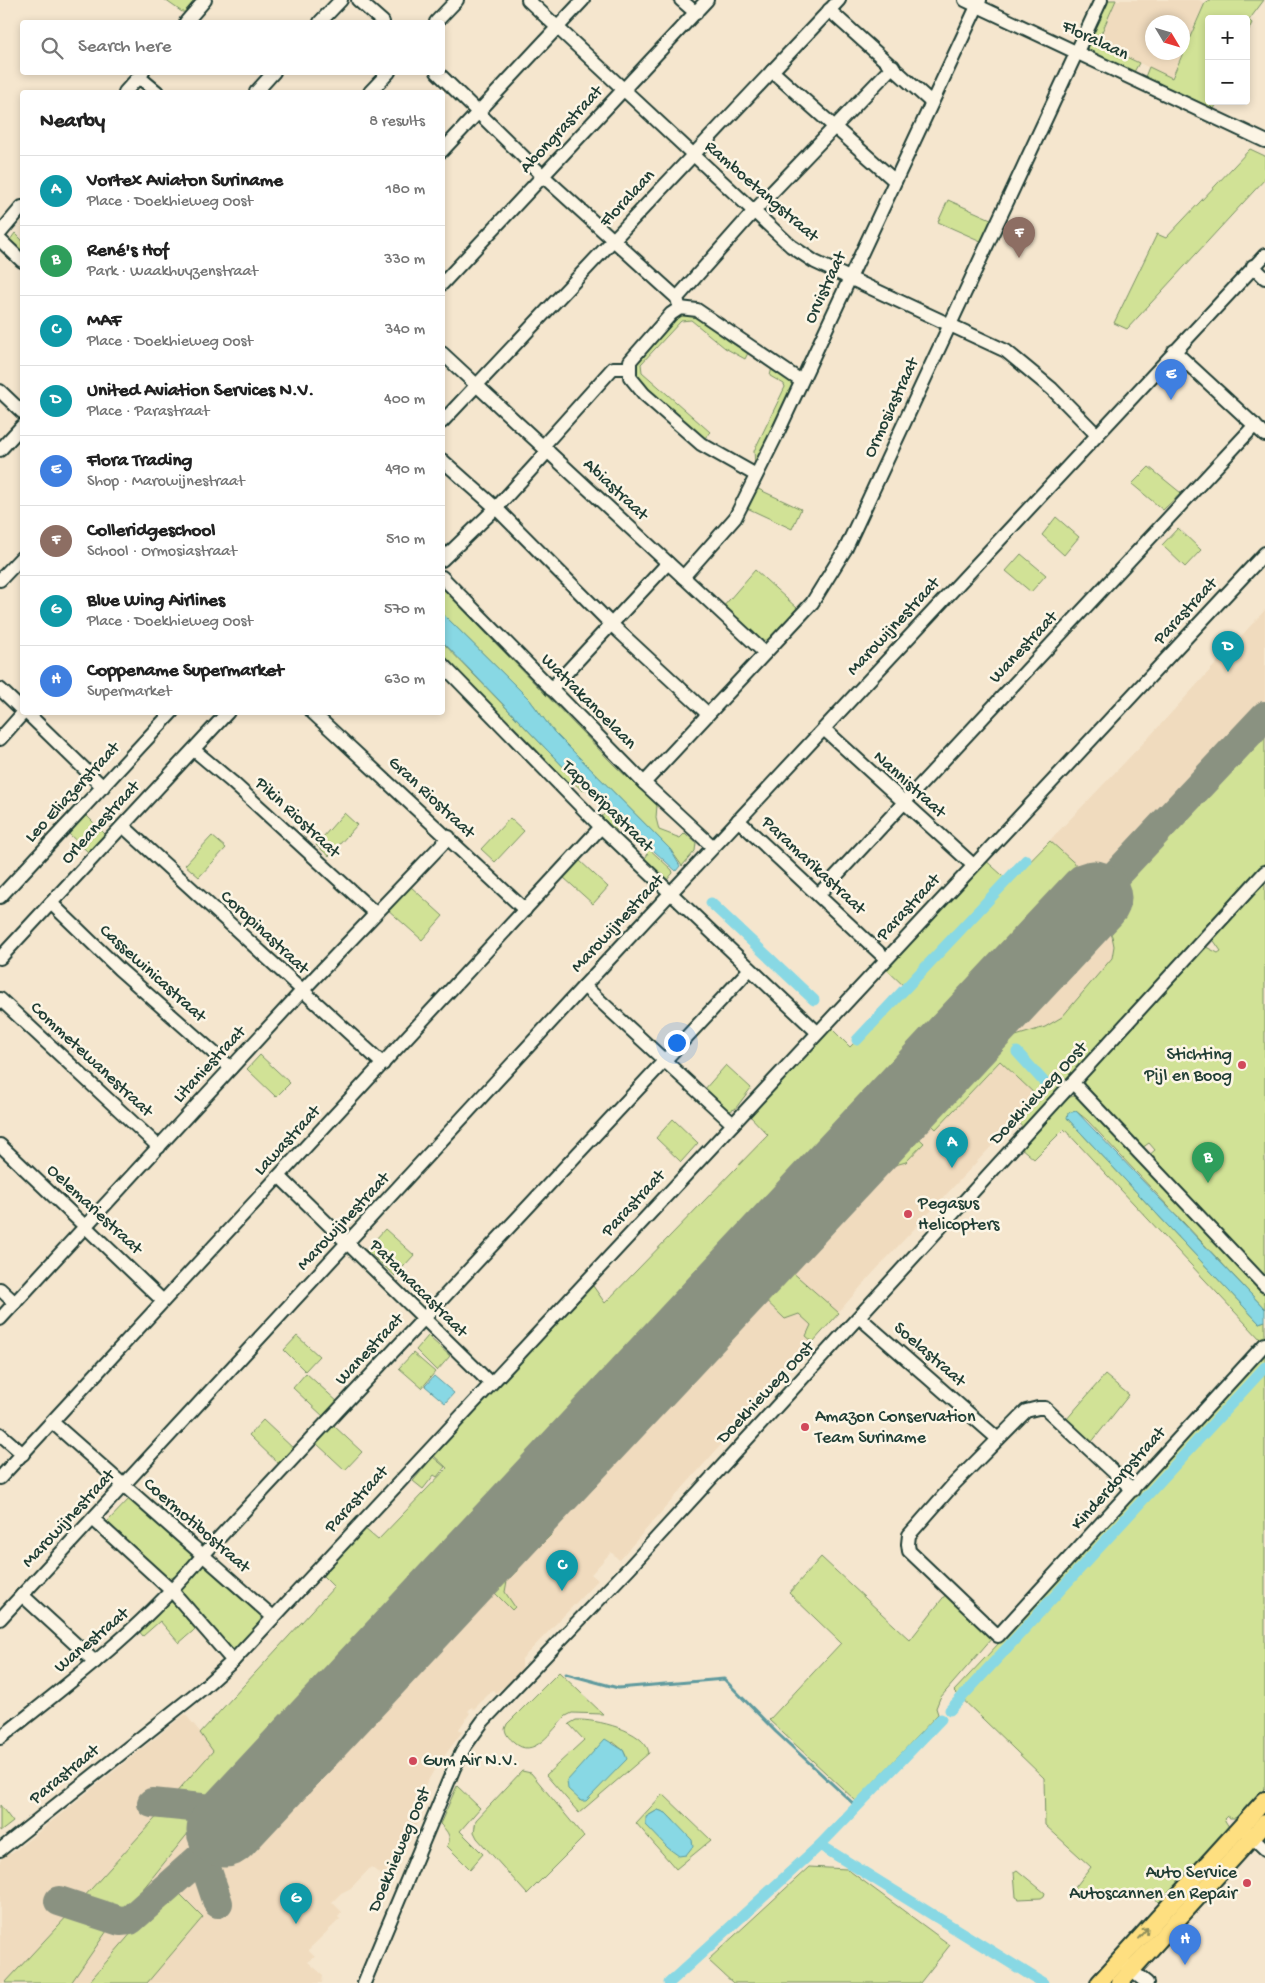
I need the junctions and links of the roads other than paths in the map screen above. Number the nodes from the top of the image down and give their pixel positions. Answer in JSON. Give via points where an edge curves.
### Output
{"nodes":[{"id":1,"x":205,"y":0,"type":"edge"},
{"id":2,"x":341,"y":0,"type":"edge"},
{"id":3,"x":358,"y":0,"type":"edge"},
{"id":4,"x":457,"y":0,"type":"edge"},
{"id":5,"x":528,"y":0,"type":"edge"},
{"id":6,"x":582,"y":0,"type":"edge"},
{"id":7,"x":681,"y":0,"type":"edge"},
{"id":8,"x":707,"y":0,"type":"edge"},
{"id":9,"x":839,"y":0,"type":"edge"},
{"id":10,"x":964,"y":0,"type":"edge"},
{"id":11,"x":1100,"y":0,"type":"edge"},
{"id":12,"x":978,"y":3,"type":"edge"},
{"id":13,"x":829,"y":10,"type":"junction"},
{"id":14,"x":696,"y":13,"type":"junction"},
{"id":15,"x":188,"y":20,"type":"edge"},
{"id":16,"x":322,"y":20,"type":"edge"},
{"id":17,"x":381,"y":20,"type":"edge"},
{"id":18,"x":438,"y":20,"type":"edge"},
{"id":19,"x":557,"y":27,"type":"junction"},
{"id":20,"x":1076,"y":51,"type":"junction"},
{"id":21,"x":893,"y":66,"type":"junction"},
{"id":22,"x":772,"y":71,"type":"junction"},
{"id":23,"x":141,"y":75,"type":"edge"},
{"id":24,"x":271,"y":75,"type":"edge"},
{"id":25,"x":386,"y":75,"type":"edge"},
{"id":26,"x":440,"y":75,"type":"edge"},
{"id":27,"x":127,"y":90,"type":"edge"},
{"id":28,"x":155,"y":90,"type":"edge"},
{"id":29,"x":258,"y":90,"type":"edge"},
{"id":30,"x":372,"y":90,"type":"edge"},
{"id":31,"x":625,"y":90,"type":"junction"},
{"id":32,"x":931,"y":102,"type":"junction"},
{"id":33,"x":478,"y":112,"type":"junction"},
{"id":34,"x":835,"y":128,"type":"junction"},
{"id":35,"x":1265,"y":141,"type":"edge"},
{"id":36,"x":445,"y":148,"type":"edge"},
{"id":37,"x":694,"y":156,"type":"junction"},
{"id":38,"x":542,"y":176,"type":"junction"},
{"id":39,"x":894,"y":182,"type":"junction"},
{"id":40,"x":20,"y":210,"type":"edge"},
{"id":41,"x":754,"y":211,"type":"junction"},
{"id":42,"x":0,"y":234,"type":"edge"},
{"id":43,"x":0,"y":240,"type":"edge"},
{"id":44,"x":613,"y":241,"type":"junction"},
{"id":45,"x":1265,"y":255,"type":"edge"},
{"id":46,"x":20,"y":259,"type":"edge"},
{"id":47,"x":1253,"y":266,"type":"junction"},
{"id":48,"x":850,"y":278,"type":"junction"},
{"id":49,"x":1265,"y":278,"type":"edge"},
{"id":50,"x":445,"y":281,"type":"edge"},
{"id":51,"x":678,"y":303,"type":"junction"},
{"id":52,"x":950,"y":325,"type":"junction"},
{"id":53,"x":1174,"y":351,"type":"junction"},
{"id":54,"x":445,"y":356,"type":"edge"},
{"id":55,"x":629,"y":368,"type":"junction"},
{"id":56,"x":801,"y":381,"type":"junction"},
{"id":57,"x":476,"y":385,"type":"junction"},
{"id":58,"x":0,"y":391,"type":"edge"},
{"id":59,"x":20,"y":410,"type":"edge"},
{"id":60,"x":445,"y":419,"type":"edge"},
{"id":61,"x":1255,"y":426,"type":"junction"},
{"id":62,"x":20,"y":428,"type":"edge"},
{"id":63,"x":1097,"y":435,"type":"junction"},
{"id":64,"x":1265,"y":435,"type":"edge"},
{"id":65,"x":545,"y":449,"type":"junction"},
{"id":66,"x":0,"y":450,"type":"edge"},
{"id":67,"x":445,"y":463,"type":"edge"},
{"id":68,"x":756,"y":475,"type":"junction"},
{"id":69,"x":496,"y":508,"type":"junction"},
{"id":70,"x":1265,"y":553,"type":"edge"},
{"id":71,"x":445,"y":557,"type":"edge"},
{"id":72,"x":20,"y":559,"type":"edge"},
{"id":73,"x":668,"y":563,"type":"junction"},
{"id":74,"x":683,"y":577,"type":"junction"},
{"id":75,"x":0,"y":580,"type":"edge"},
{"id":76,"x":445,"y":580,"type":"edge"},
{"id":77,"x":611,"y":624,"type":"junction"},
{"id":78,"x":765,"y":653,"type":"junction"},
{"id":79,"x":445,"y":667,"type":"edge"},
{"id":80,"x":0,"y":689,"type":"edge"},
{"id":81,"x":550,"y":689,"type":"junction"},
{"id":82,"x":20,"y":707,"type":"edge"},
{"id":83,"x":708,"y":714,"type":"junction"},
{"id":84,"x":20,"y":715,"type":"edge"},
{"id":85,"x":28,"y":715,"type":"edge"},
{"id":86,"x":169,"y":715,"type":"edge"},
{"id":87,"x":225,"y":715,"type":"edge"},
{"id":88,"x":315,"y":715,"type":"edge"},
{"id":89,"x":824,"y":729,"type":"junction"},
{"id":90,"x":0,"y":738,"type":"edge"},
{"id":91,"x":194,"y":750,"type":"junction"},
{"id":92,"x":644,"y":783,"type":"junction"},
{"id":93,"x":103,"y":787,"type":"junction"},
{"id":94,"x":903,"y":804,"type":"junction"},
{"id":95,"x":738,"y":820,"type":"junction"},
{"id":96,"x":123,"y":826,"type":"junction"},
{"id":97,"x":601,"y":827,"type":"junction"},
{"id":98,"x":449,"y":837,"type":"junction"},
{"id":99,"x":713,"y":847,"type":"junction"},
{"id":100,"x":973,"y":865,"type":"junction"},
{"id":101,"x":1265,"y":872,"type":"edge"},
{"id":102,"x":672,"y":893,"type":"junction"},
{"id":103,"x":819,"y":894,"type":"junction"},
{"id":104,"x":0,"y":897,"type":"edge"},
{"id":105,"x":51,"y":903,"type":"junction"},
{"id":106,"x":525,"y":910,"type":"junction"},
{"id":107,"x":375,"y":914,"type":"junction"},
{"id":108,"x":0,"y":958,"type":"edge"},
{"id":109,"x":886,"y":959,"type":"junction"},
{"id":110,"x":750,"y":969,"type":"junction"},
{"id":111,"x":584,"y":986,"type":"junction"},
{"id":112,"x":302,"y":991,"type":"junction"},
{"id":113,"x":0,"y":999,"type":"edge"},
{"id":114,"x":817,"y":1032,"type":"junction"},
{"id":115,"x":663,"y":1059,"type":"junction"},
{"id":116,"x":383,"y":1064,"type":"junction"},
{"id":117,"x":231,"y":1068,"type":"junction"},
{"id":118,"x":1073,"y":1083,"type":"junction"},
{"id":119,"x":733,"y":1124,"type":"junction"},
{"id":120,"x":0,"y":1145,"type":"edge"},
{"id":121,"x":159,"y":1147,"type":"junction"},
{"id":122,"x":280,"y":1177,"type":"junction"},
{"id":123,"x":87,"y":1226,"type":"junction"},
{"id":124,"x":348,"y":1243,"type":"junction"},
{"id":125,"x":1265,"y":1286,"type":"edge"},
{"id":126,"x":0,"y":1289,"type":"edge"},
{"id":127,"x":164,"y":1300,"type":"junction"},
{"id":128,"x":16,"y":1303,"type":"junction"},
{"id":129,"x":859,"y":1317,"type":"junction"},
{"id":130,"x":0,"y":1319,"type":"edge"},
{"id":131,"x":423,"y":1320,"type":"junction"},
{"id":132,"x":1265,"y":1344,"type":"edge"},
{"id":133,"x":490,"y":1383,"type":"junction"},
{"id":134,"x":52,"y":1422,"type":"junction"},
{"id":135,"x":0,"y":1434,"type":"edge"},
{"id":136,"x":998,"y":1439,"type":"junction"},
{"id":137,"x":22,"y":1454,"type":"junction"},
{"id":138,"x":0,"y":1478,"type":"edge"},
{"id":139,"x":124,"y":1486,"type":"junction"},
{"id":140,"x":1133,"y":1490,"type":"junction"},
{"id":141,"x":93,"y":1519,"type":"junction"},
{"id":142,"x":203,"y":1555,"type":"junction"},
{"id":143,"x":173,"y":1592,"type":"junction"},
{"id":144,"x":22,"y":1595,"type":"junction"},
{"id":145,"x":272,"y":1617,"type":"junction"},
{"id":146,"x":0,"y":1619,"type":"edge"},
{"id":147,"x":233,"y":1661,"type":"junction"},
{"id":148,"x":95,"y":1662,"type":"junction"},
{"id":149,"x":0,"y":1738,"type":"edge"},
{"id":150,"x":1265,"y":1800,"type":"edge"},
{"id":151,"x":1265,"y":1823,"type":"edge"},
{"id":152,"x":1247,"y":1832,"type":"junction"},
{"id":153,"x":1265,"y":1849,"type":"edge"},
{"id":154,"x":0,"y":1850,"type":"edge"},
{"id":155,"x":1125,"y":1965,"type":"junction"},
{"id":156,"x":364,"y":1983,"type":"edge"},
{"id":157,"x":1099,"y":1983,"type":"edge"},
{"id":158,"x":1120,"y":1983,"type":"edge"},
{"id":159,"x":1147,"y":1983,"type":"edge"}],
"edges":[{"from":1,"to":15,"type":"street"},
{"from":2,"to":16,"type":"street"},
{"from":3,"to":17,"type":"street"},
{"from":4,"to":18,"type":"street"},
{"from":5,"to":19,"type":"street","name":"Ramboetangstraat"},
{"from":6,"to":19,"type":"street"},
{"from":7,"to":14,"type":"street"},
{"from":8,"to":14,"type":"street","name":"Abongrastraat"},
{"from":9,"to":13,"type":"street","name":"Floralaan"},
{"from":10,"to":12,"type":"street","name":"Floralaan"},
{"from":11,"to":20,"type":"street","name":"Ormosiastraat"},
{"from":12,"to":20,"type":"street","name":"Floralaan"},
{"from":12,"to":32,"type":"street","name":"Orvistraat"},
{"from":13,"to":21,"type":"street"},
{"from":13,"to":22,"type":"street","name":"Floralaan"},
{"from":14,"to":31,"type":"street","name":"Abongrastraat"},
{"from":19,"to":31,"type":"street","name":"Ramboetangstraat"},
{"from":19,"to":33,"type":"street"},
{"from":20,"to":35,"type":"street","name":"Floralaan"},
{"from":20,"to":52,"type":"street","name":"Ormosiastraat"},
{"from":21,"to":32,"type":"street"},
{"from":21,"to":34,"type":"street"},
{"from":22,"to":34,"type":"street"},
{"from":22,"to":37,"type":"street","name":"Floralaan"},
{"from":23,"to":27,"type":"street"},
{"from":23,"to":28,"type":"street"},
{"from":24,"to":29,"type":"street"},
{"from":25,"to":30,"type":"street"},
{"from":26,"to":33,"type":"street"},
{"from":31,"to":37,"type":"street","name":"Ramboetangstraat"},
{"from":31,"to":38,"type":"street","name":"Abongrastraat"},
{"from":32,"to":39,"type":"street","name":"Orvistraat"},
{"from":33,"to":36,"type":"street"},
{"from":33,"to":38,"type":"street"},
{"from":34,"to":39,"type":"street"},
{"from":34,"to":41,"type":"street"},
{"from":37,"to":41,"type":"street","name":"Ramboetangstraat"},
{"from":37,"to":44,"type":"street","name":"Floralaan"},
{"from":38,"to":44,"type":"street"},
{"from":38,"to":50,"type":"street","name":"Abongrastraat"},
{"from":39,"to":48,"type":"street","name":"Orvistraat"},
{"from":40,"to":42,"type":"street"},
{"from":41,"to":48,"type":"street","name":"Ramboetangstraat","via":[[791,246],[815,262]]},
{"from":41,"to":51,"type":"street"},
{"from":43,"to":46,"type":"street"},
{"from":44,"to":51,"type":"street"},
{"from":44,"to":57,"type":"street","name":"Floralaan"},
{"from":45,"to":47,"type":"street","name":"Marowijnestraat"},
{"from":47,"to":49,"type":"street"},
{"from":47,"to":53,"type":"street","name":"Marowijnestraat"},
{"from":48,"to":52,"type":"street","name":"Ramboetangstraat"},
{"from":48,"to":56,"type":"street","name":"Orvistraat"},
{"from":51,"to":55,"type":"street","via":[[634,354]]},
{"from":51,"to":56,"type":"street","via":[[706,316]]},
{"from":52,"to":63,"type":"street","name":"Ramboetangstraat","via":[[1006,351],[1052,389]]},
{"from":52,"to":78,"type":"street","name":"Ormosiastraat","via":[[846,548],[812,602]]},
{"from":53,"to":61,"type":"street"},
{"from":53,"to":63,"type":"street","name":"Marowijnestraat"},
{"from":54,"to":57,"type":"street","name":"Abiastraat"},
{"from":55,"to":65,"type":"street","via":[[613,368]]},
{"from":55,"to":68,"type":"street","via":[[634,382],[644,394],[701,444]]},
{"from":56,"to":68,"type":"street","name":"Orvistraat"},
{"from":57,"to":60,"type":"street","name":"Floralaan"},
{"from":57,"to":65,"type":"street","name":"Abiastraat"},
{"from":58,"to":59,"type":"street"},
{"from":61,"to":64,"type":"street"},
{"from":61,"to":94,"type":"street","name":"Wanestraat"},
{"from":62,"to":66,"type":"street"},
{"from":63,"to":89,"type":"street","name":"Marowijnestraat"},
{"from":65,"to":69,"type":"street"},
{"from":65,"to":73,"type":"street","name":"Abiastraat"},
{"from":67,"to":69,"type":"street"},
{"from":68,"to":74,"type":"street","name":"Orvistraat","via":[[734,518]]},
{"from":69,"to":71,"type":"street"},
{"from":69,"to":77,"type":"street"},
{"from":70,"to":100,"type":"street","name":"Parastraat"},
{"from":72,"to":75,"type":"street"},
{"from":73,"to":74,"type":"street","name":"Abiastraat"},
{"from":73,"to":77,"type":"street"},
{"from":74,"to":78,"type":"street","name":"Abiastraat"},
{"from":76,"to":81,"type":"street","name":"Watrakanoelaan"},
{"from":77,"to":81,"type":"street"},
{"from":77,"to":83,"type":"street"},
{"from":78,"to":83,"type":"street","name":"Ormosiastraat"},
{"from":79,"to":97,"type":"street","name":"Tapoeripastraat"},
{"from":80,"to":82,"type":"street"},
{"from":81,"to":92,"type":"street","name":"Watrakanoelaan"},
{"from":83,"to":92,"type":"street","name":"Ormosiastraat"},
{"from":84,"to":90,"type":"street"},
{"from":85,"to":93,"type":"street"},
{"from":86,"to":93,"type":"street","name":"Leo Eliazerstraat"},
{"from":87,"to":91,"type":"street","name":"Orleanestraat"},
{"from":88,"to":98,"type":"street","name":"Gran Riostraat"},
{"from":89,"to":94,"type":"street","name":"Nannistraat"},
{"from":89,"to":95,"type":"street","name":"Marowijnestraat"},
{"from":91,"to":96,"type":"street","name":"Orleanestraat"},
{"from":91,"to":107,"type":"street","name":"Pikin Riostraat"},
{"from":92,"to":99,"type":"street","name":"Watrakanoelaan"},
{"from":93,"to":104,"type":"street","name":"Leo Eliazerstraat"},
{"from":94,"to":100,"type":"street","name":"Nannistraat"},
{"from":94,"to":103,"type":"street","name":"Wanestraat"},
{"from":95,"to":99,"type":"street","name":"Marowijnestraat"},
{"from":95,"to":103,"type":"street","name":"Paramarikastraat"},
{"from":96,"to":105,"type":"street","name":"Orleanestraat"},
{"from":96,"to":112,"type":"street","name":"Coropinastraat"},
{"from":97,"to":102,"type":"street","name":"Tapoeripastraat"},
{"from":97,"to":106,"type":"street","name":"Lawastraat"},
{"from":98,"to":106,"type":"street","name":"Gran Riostraat"},
{"from":98,"to":107,"type":"street","name":"Litaniestraat"},
{"from":99,"to":102,"type":"street","name":"Marowijnestraat"},
{"from":100,"to":109,"type":"street","name":"Parastraat"},
{"from":101,"to":118,"type":"street","name":"Doekhieweg Oost"},
{"from":102,"to":110,"type":"street","name":"Tapoeripastraat"},
{"from":102,"to":111,"type":"street","name":"Marowijnestraat"},
{"from":103,"to":109,"type":"street","name":"Paramarikastraat"},
{"from":105,"to":108,"type":"street","name":"Orleanestraat"},
{"from":105,"to":117,"type":"street","name":"Cassewinicastraat","via":[[119,969]]},
{"from":106,"to":116,"type":"street","name":"Lawastraat"},
{"from":107,"to":112,"type":"street","name":"Litaniestraat"},
{"from":109,"to":114,"type":"street","name":"Parastraat"},
{"from":110,"to":114,"type":"street","name":"Tapoeripastraat"},
{"from":110,"to":115,"type":"street","name":"Wanestraat"},
{"from":111,"to":115,"type":"street"},
{"from":111,"to":124,"type":"street","name":"Marowijnestraat"},
{"from":112,"to":116,"type":"street","name":"Coropinastraat"},
{"from":112,"to":117,"type":"street","name":"Litaniestraat"},
{"from":113,"to":121,"type":"street","name":"Commetewanestraat"},
{"from":114,"to":119,"type":"street","name":"Parastraat"},
{"from":115,"to":119,"type":"street"},
{"from":115,"to":131,"type":"street","name":"Wanestraat"},
{"from":116,"to":122,"type":"street","name":"Lawastraat"},
{"from":117,"to":121,"type":"street","name":"Litaniestraat"},
{"from":118,"to":125,"type":"street"},
{"from":118,"to":129,"type":"street","name":"Doekhieweg Oost"},
{"from":119,"to":133,"type":"street","name":"Parastraat"},
{"from":120,"to":123,"type":"street","name":"Oelemariestraat"},
{"from":121,"to":123,"type":"street","name":"Litaniestraat"},
{"from":122,"to":124,"type":"street","name":"Patamaccastraat"},
{"from":122,"to":127,"type":"street","name":"Lawastraat"},
{"from":123,"to":127,"type":"street","name":"Oelemariestraat"},
{"from":123,"to":128,"type":"street","name":"Litaniestraat"},
{"from":124,"to":131,"type":"street","name":"Patamaccastraat"},
{"from":124,"to":139,"type":"street","name":"Marowijnestraat"},
{"from":126,"to":128,"type":"street"},
{"from":127,"to":134,"type":"street","name":"Lawastraat"},
{"from":128,"to":130,"type":"street","name":"Litaniestraat"},
{"from":129,"to":136,"type":"street","name":"Soelastraat"},
{"from":129,"to":156,"type":"street","name":"Doekhieweg Oost","via":[[630,1567],[483,1721],[454,1768]]},
{"from":131,"to":133,"type":"street","name":"Patamaccastraat"},
{"from":131,"to":142,"type":"street","name":"Wanestraat"},
{"from":132,"to":140,"type":"street","name":"Kinderdorpstraat"},
{"from":133,"to":145,"type":"street","name":"Parastraat"},
{"from":134,"to":137,"type":"street","name":"Lawastraat"},
{"from":134,"to":139,"type":"street","name":"Coermotibostraat"},
{"from":135,"to":137,"type":"street"},
{"from":136,"to":140,"type":"street","via":[[1026,1411],[1045,1408]]},
{"from":136,"to":140,"type":"street","name":"Kinderdorpstraat","via":[[909,1535],[908,1544],[910,1551],[998,1636]]},
{"from":137,"to":138,"type":"street","name":"Lawastraat"},
{"from":139,"to":141,"type":"street","name":"Marowijnestraat"},
{"from":139,"to":142,"type":"street","name":"Coermotibostraat"},
{"from":141,"to":143,"type":"street"},
{"from":141,"to":144,"type":"street","name":"Marowijnestraat"},
{"from":142,"to":143,"type":"street","name":"Wanestraat"},
{"from":142,"to":145,"type":"street","name":"Coermotibostraat"},
{"from":143,"to":147,"type":"street"},
{"from":143,"to":148,"type":"street","name":"Wanestraat"},
{"from":144,"to":146,"type":"street","name":"Marowijnestraat"},
{"from":144,"to":148,"type":"street"},
{"from":145,"to":147,"type":"street","name":"Parastraat"},
{"from":147,"to":154,"type":"street","name":"Parastraat"},
{"from":148,"to":149,"type":"street","name":"Wanestraat"},
{"from":150,"to":152,"type":"main road"},
{"from":151,"to":152,"type":"main road"},
{"from":152,"to":153,"type":"street"},
{"from":152,"to":155,"type":"main road"},
{"from":155,"to":157,"type":"main road"},
{"from":155,"to":158,"type":"main road"},
{"from":155,"to":159,"type":"street"}]}
